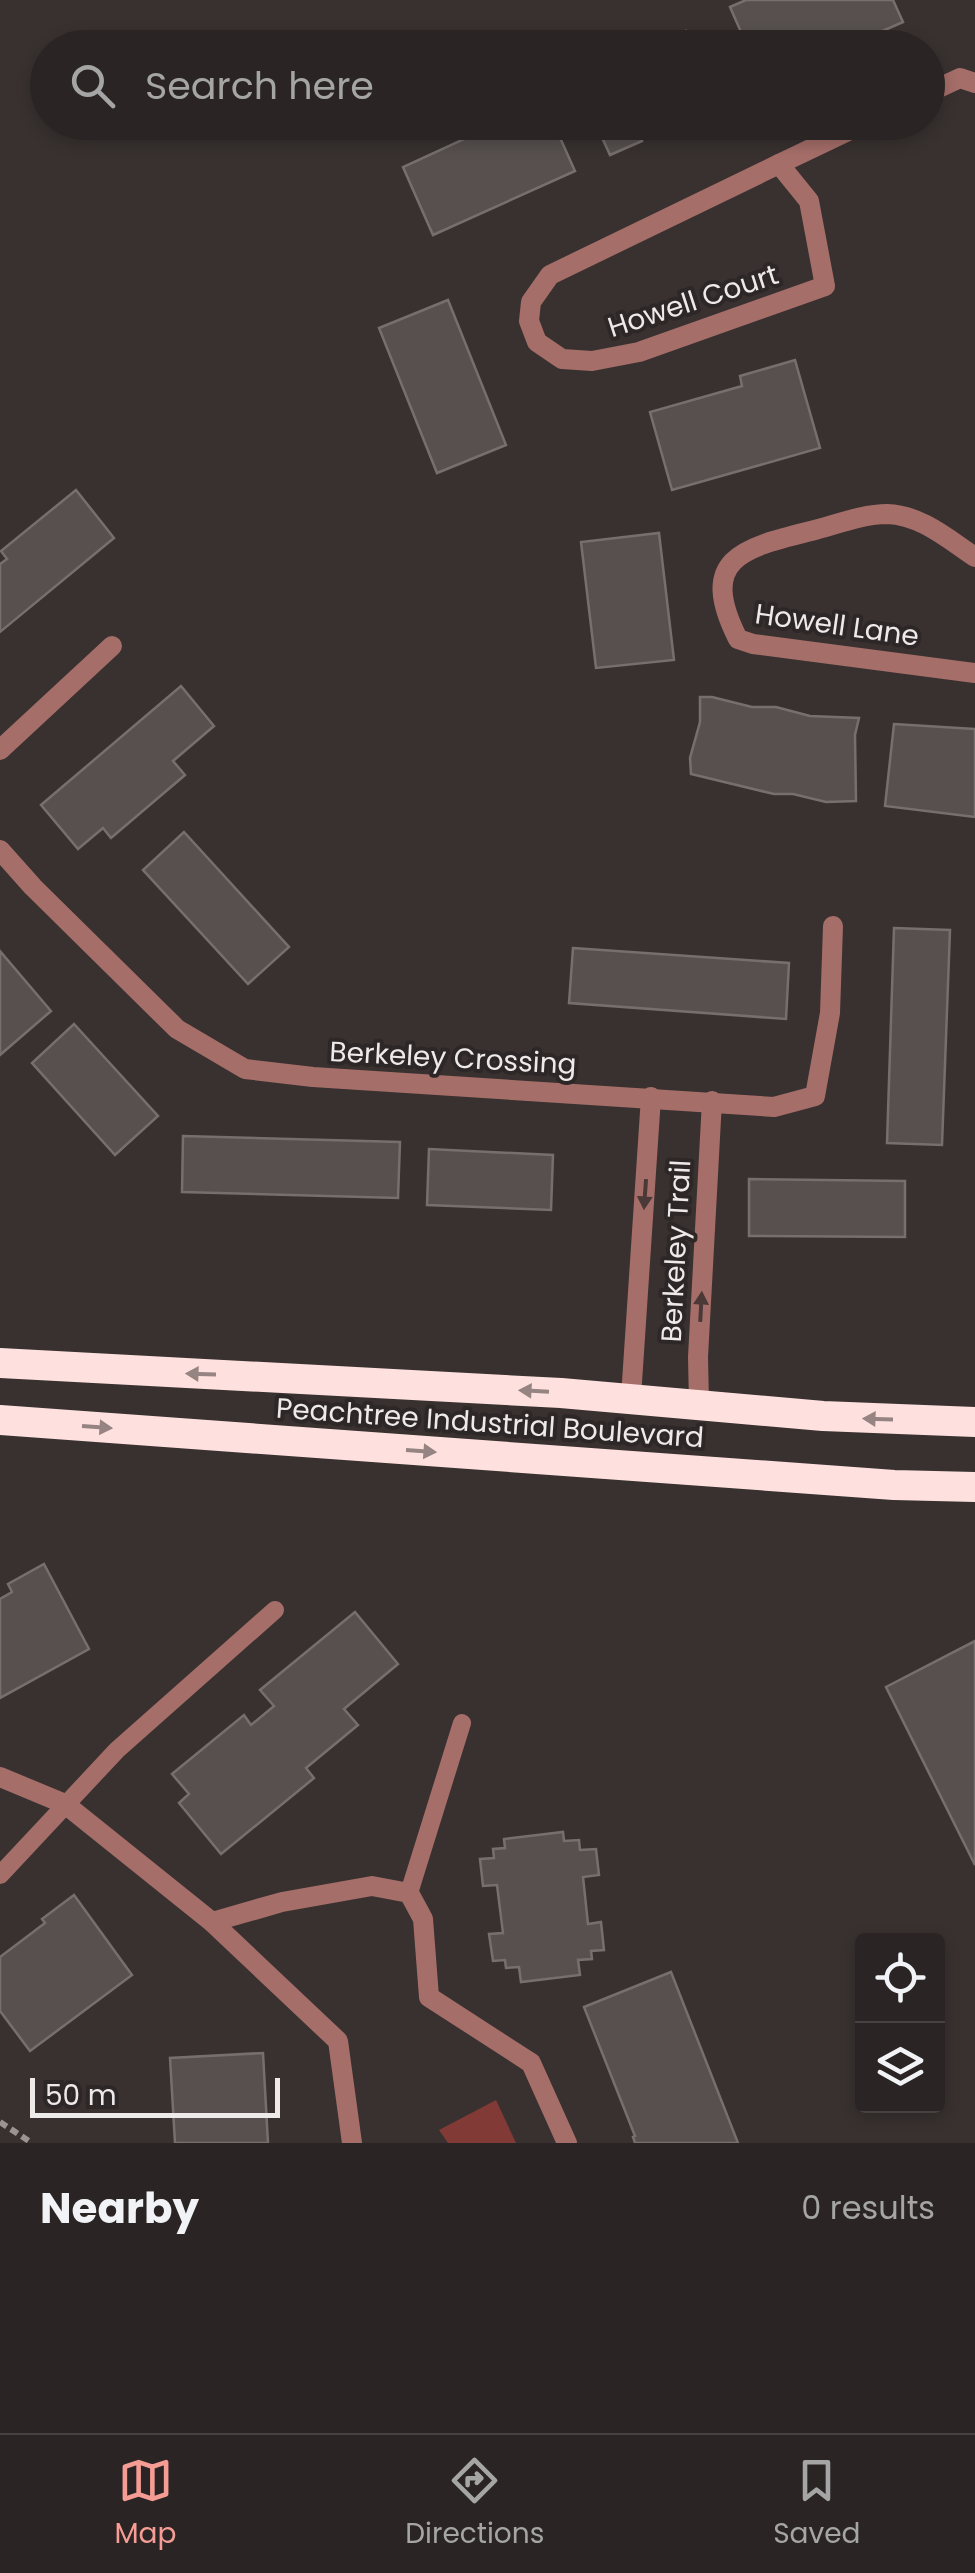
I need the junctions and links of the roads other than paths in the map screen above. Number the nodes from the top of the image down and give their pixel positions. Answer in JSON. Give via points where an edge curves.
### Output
{"nodes":[{"id":1,"x":975,"y":83,"type":"edge"},
{"id":2,"x":945,"y":86,"type":"edge"},
{"id":3,"x":829,"y":140,"type":"edge"},
{"id":4,"x":780,"y":164,"type":"junction"},
{"id":5,"x":975,"y":557,"type":"edge"},
{"id":6,"x":112,"y":646,"type":"dead end"},
{"id":7,"x":975,"y":673,"type":"edge"},
{"id":8,"x":0,"y":750,"type":"edge"},
{"id":9,"x":0,"y":850,"type":"edge"},
{"id":10,"x":833,"y":926,"type":"dead end"},
{"id":11,"x":651,"y":1097,"type":"junction"},
{"id":12,"x":712,"y":1102,"type":"junction"},
{"id":13,"x":0,"y":1363,"type":"edge"},
{"id":14,"x":631,"y":1398,"type":"junction"},
{"id":15,"x":698,"y":1404,"type":"junction"},
{"id":16,"x":0,"y":1420,"type":"edge"},
{"id":17,"x":975,"y":1422,"type":"edge"},
{"id":18,"x":975,"y":1487,"type":"edge"},
{"id":19,"x":275,"y":1610,"type":"dead end"},
{"id":20,"x":462,"y":1723,"type":"dead end"},
{"id":21,"x":0,"y":1777,"type":"edge"},
{"id":22,"x":65,"y":1804,"type":"junction"},
{"id":23,"x":0,"y":1875,"type":"edge"},
{"id":24,"x":410,"y":1894,"type":"junction"},
{"id":25,"x":212,"y":1922,"type":"junction"},
{"id":26,"x":352,"y":2143,"type":"edge"},
{"id":27,"x":567,"y":2143,"type":"edge"}],
"edges":[{"from":1,"to":2,"type":"street","via":[[960,78]]},
{"from":3,"to":4,"type":"street","name":"Howell Court"},
{"from":4,"to":4,"type":"street","name":"Howell Court","via":[[550,275],[531,302],[537,342],[562,359],[639,352],[825,286],[809,201]]},
{"from":5,"to":7,"type":"street","name":"Howell Lane","via":[[924,522],[886,514],[742,552],[725,572],[721,596],[738,639],[753,644]]},
{"from":6,"to":8,"type":"street"},
{"from":9,"to":11,"type":"street","name":"Berkeley Crossing","via":[[177,1029],[245,1069]]},
{"from":10,"to":12,"type":"street","name":"Berkeley Crossing","via":[[830,1013],[815,1096],[774,1106]]},
{"from":11,"to":12,"type":"street","name":"Berkeley Crossing"},
{"from":11,"to":14,"type":"street","name":"Berkeley Trail","one_way":true},
{"from":15,"to":12,"type":"street","name":"Berkeley Trail","one_way":true},
{"from":14,"to":13,"type":"highway","name":"Peachtree Industrial Boulevard","one_way":true},
{"from":14,"to":15,"type":"highway","name":"Peachtree Industrial Boulevard"},
{"from":17,"to":15,"type":"highway","name":"Peachtree Industrial Boulevard","one_way":true},
{"from":16,"to":18,"type":"highway","name":"Peachtree Industrial Boulevard","one_way":true},
{"from":19,"to":22,"type":"lane"},
{"from":20,"to":24,"type":"lane"},
{"from":21,"to":22,"type":"street"},
{"from":22,"to":23,"type":"lane"},
{"from":22,"to":25,"type":"street"},
{"from":24,"to":25,"type":"street","via":[[372,1886]]},
{"from":24,"to":27,"type":"street","via":[[423,1918],[429,1997],[530,2063]]},
{"from":25,"to":26,"type":"street","via":[[338,2041]]}]}
